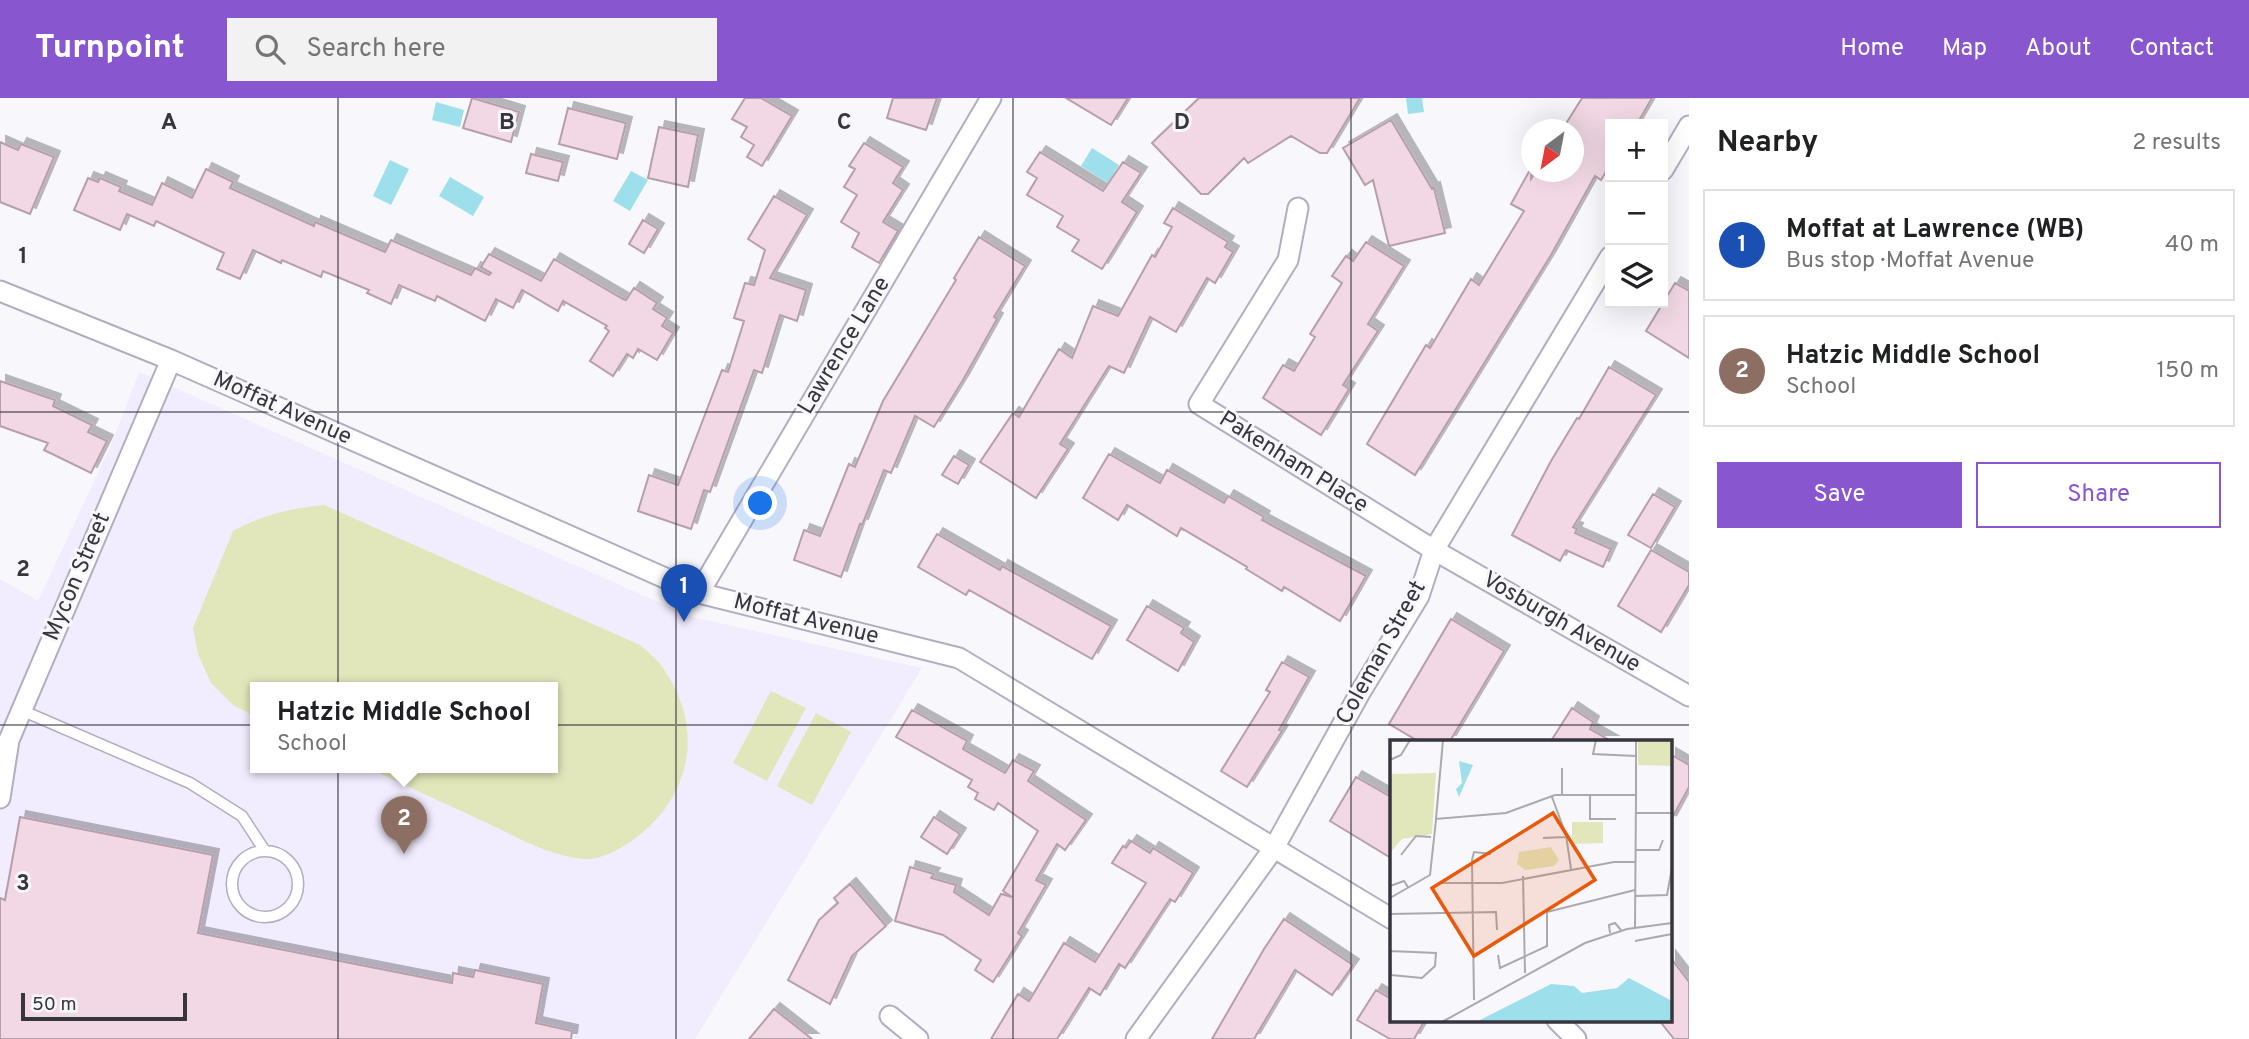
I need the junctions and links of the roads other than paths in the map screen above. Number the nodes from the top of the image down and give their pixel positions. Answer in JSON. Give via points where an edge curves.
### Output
{"nodes":[{"id":1,"x":991,"y":98,"type":"edge"},
{"id":2,"x":1689,"y":126,"type":"edge"},
{"id":3,"x":1668,"y":162,"type":"edge"},
{"id":4,"x":1298,"y":208,"type":"dead end"},
{"id":5,"x":1605,"y":265,"type":"edge"},
{"id":6,"x":0,"y":291,"type":"edge"},
{"id":7,"x":171,"y":360,"type":"junction"},
{"id":8,"x":1434,"y":550,"type":"junction"},
{"id":9,"x":699,"y":593,"type":"junction"},
{"id":10,"x":1689,"y":696,"type":"edge"},
{"id":11,"x":21,"y":710,"type":"junction"},
{"id":12,"x":0,"y":798,"type":"edge"},
{"id":13,"x":1274,"y":848,"type":"junction"},
{"id":14,"x":265,"y":851,"type":"junction"},
{"id":15,"x":1390,"y":918,"type":"edge"},
{"id":16,"x":890,"y":1016,"type":"dead end"},
{"id":17,"x":1558,"y":1021,"type":"edge"},
{"id":18,"x":918,"y":1039,"type":"edge"},
{"id":19,"x":1136,"y":1039,"type":"edge"},
{"id":20,"x":1576,"y":1039,"type":"edge"}],
"edges":[{"from":1,"to":9,"type":"street","name":"Lawrence Lane"},
{"from":2,"to":3,"type":"street"},
{"from":4,"to":8,"type":"street","name":"Pakenham Place","via":[[1289,260],[1199,404]]},
{"from":5,"to":8,"type":"street","name":"Coleman Street"},
{"from":6,"to":7,"type":"street","name":"Moffat Avenue"},
{"from":7,"to":9,"type":"street","name":"Moffat Avenue"},
{"from":7,"to":11,"type":"street","name":"Mycon Street"},
{"from":8,"to":10,"type":"street","name":"Vosburgh Avenue"},
{"from":8,"to":13,"type":"street","name":"Coleman Street","via":[[1419,596]]},
{"from":9,"to":13,"type":"street","name":"Moffat Avenue","via":[[959,658]]},
{"from":11,"to":12,"type":"street","name":"Mycon Street","via":[[9,740]]},
{"from":11,"to":14,"type":"lane","via":[[190,783],[243,816]]},
{"from":13,"to":15,"type":"street","name":"Moffat Avenue"},
{"from":13,"to":19,"type":"street","name":"Coleman Street"},
{"from":14,"to":14,"type":"lane","via":[[293,866],[298,887],[289,906],[270,917],[249,913],[232,887],[237,866]]},
{"from":16,"to":18,"type":"street"},
{"from":17,"to":20,"type":"street"}]}
